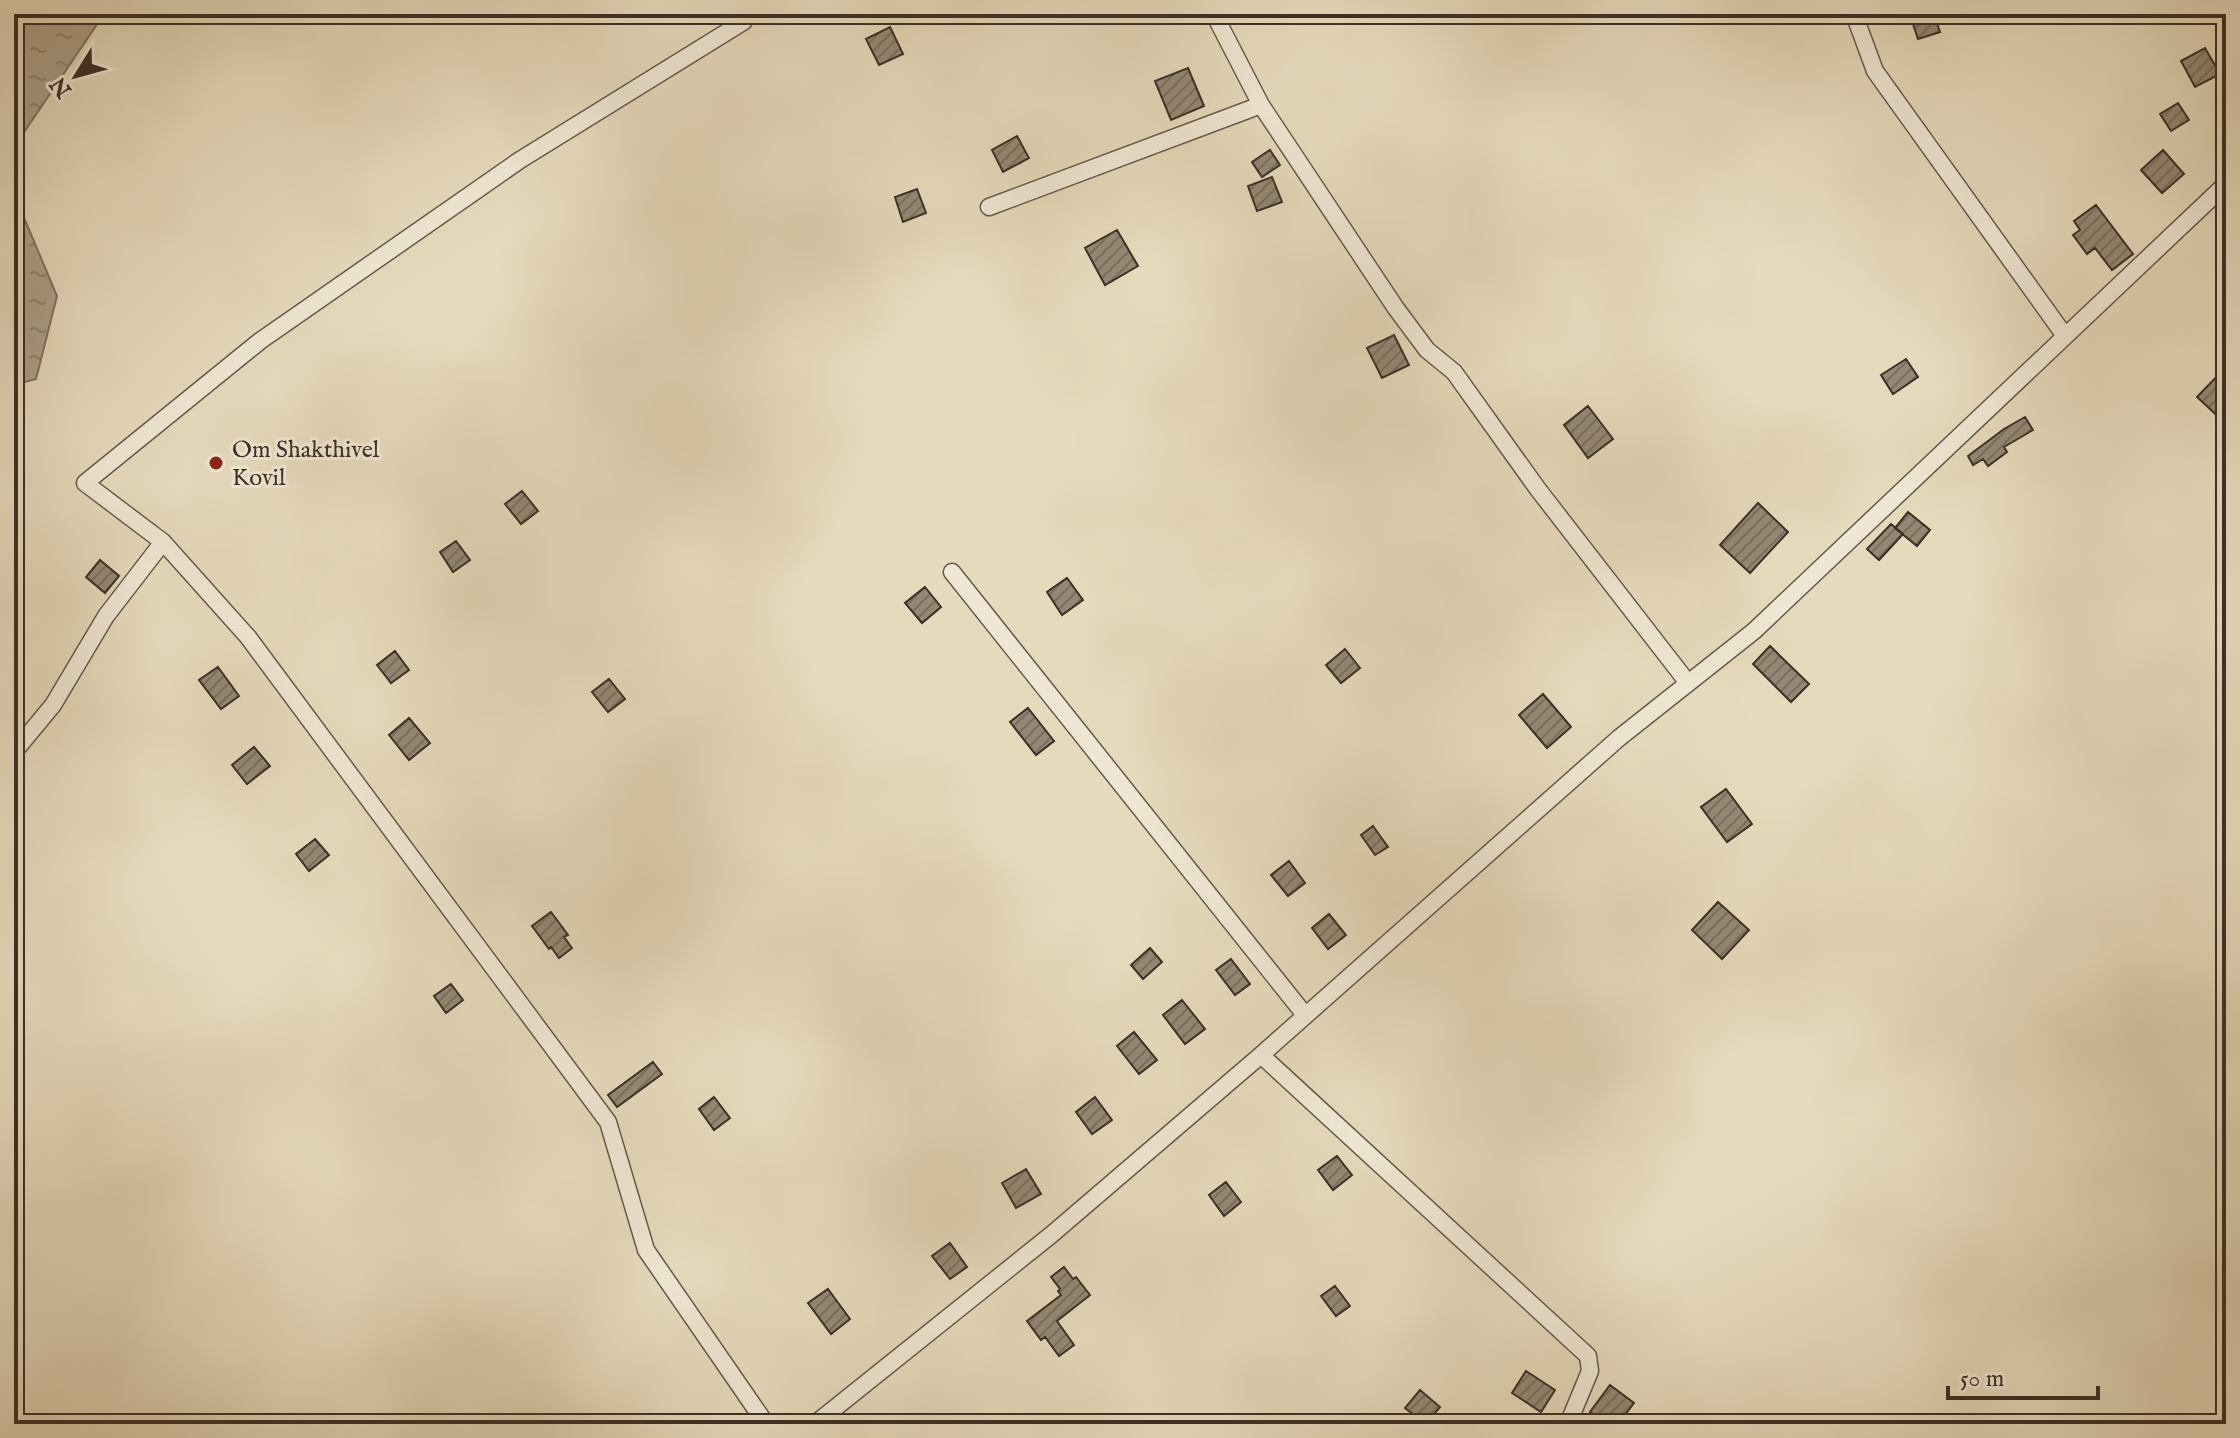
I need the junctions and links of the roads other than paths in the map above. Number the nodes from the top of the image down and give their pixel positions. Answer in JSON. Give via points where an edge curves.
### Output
{"nodes":[{"id":1,"x":741,"y":14,"type":"edge"},
{"id":2,"x":1214,"y":14,"type":"edge"},
{"id":3,"x":1854,"y":14,"type":"edge"},
{"id":4,"x":1261,"y":105,"type":"junction"},
{"id":5,"x":2226,"y":184,"type":"edge"},
{"id":6,"x":989,"y":207,"type":"dead end"},
{"id":7,"x":2065,"y":336,"type":"junction"},
{"id":8,"x":163,"y":542,"type":"junction"},
{"id":9,"x":952,"y":572,"type":"dead end"},
{"id":10,"x":1688,"y":683,"type":"junction"},
{"id":11,"x":14,"y":752,"type":"edge"},
{"id":12,"x":1305,"y":1015,"type":"junction"},
{"id":13,"x":1261,"y":1055,"type":"junction"},
{"id":14,"x":766,"y":1424,"type":"edge"},
{"id":15,"x":815,"y":1424,"type":"edge"},
{"id":16,"x":1568,"y":1424,"type":"edge"}],
"edges":[{"from":1,"to":8,"type":"street","via":[[743,22],[520,160],[260,341],[85,483]]},
{"from":2,"to":4,"type":"street"},
{"from":3,"to":7,"type":"street","via":[[1875,71]]},
{"from":4,"to":6,"type":"street"},
{"from":4,"to":10,"type":"street","via":[[1395,307],[1427,350],[1454,372]]},
{"from":5,"to":7,"type":"street"},
{"from":7,"to":10,"type":"street","via":[[1754,631]]},
{"from":8,"to":11,"type":"street","via":[[106,616],[53,705]]},
{"from":8,"to":14,"type":"street","via":[[248,637],[608,1122],[646,1250]]},
{"from":9,"to":12,"type":"street"},
{"from":10,"to":12,"type":"street"},
{"from":12,"to":13,"type":"street"},
{"from":13,"to":15,"type":"street","via":[[1051,1235]]},
{"from":13,"to":16,"type":"street","via":[[1588,1356],[1590,1371]]}]}
